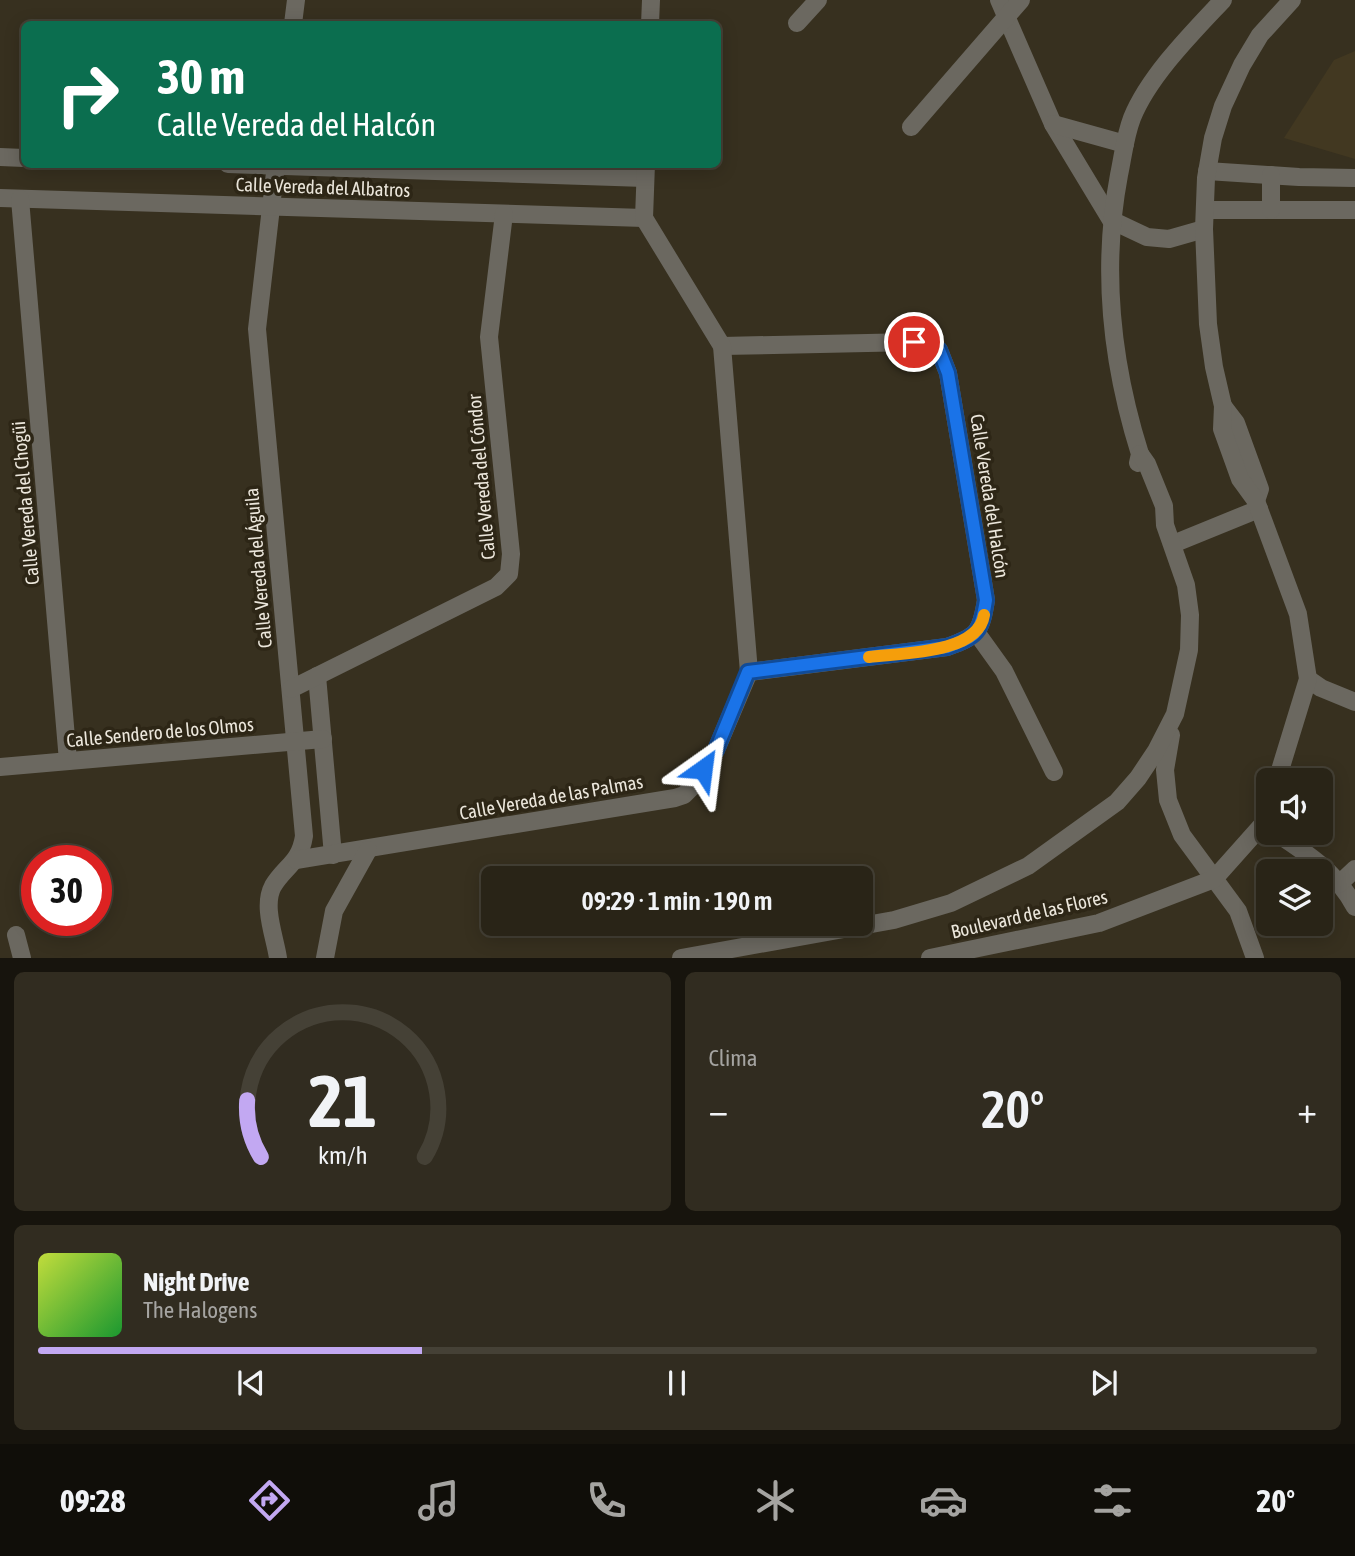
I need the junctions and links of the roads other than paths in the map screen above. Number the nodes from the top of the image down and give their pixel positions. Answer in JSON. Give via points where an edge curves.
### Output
{"nodes":[{"id":1,"x":296,"y":0,"type":"edge"},
{"id":2,"x":651,"y":0,"type":"edge"},
{"id":3,"x":818,"y":0,"type":"edge"},
{"id":4,"x":1021,"y":0,"type":"edge"},
{"id":5,"x":1223,"y":0,"type":"edge"},
{"id":6,"x":1292,"y":0,"type":"edge"},
{"id":7,"x":1003,"y":8,"type":"edge"},
{"id":8,"x":293,"y":21,"type":"edge"},
{"id":9,"x":650,"y":21,"type":"edge"},
{"id":10,"x":797,"y":23,"type":"dead end"},
{"id":11,"x":1053,"y":124,"type":"junction"},
{"id":12,"x":911,"y":127,"type":"dead end"},
{"id":13,"x":1125,"y":144,"type":"junction"},
{"id":14,"x":0,"y":157,"type":"edge"},
{"id":15,"x":21,"y":158,"type":"edge"},
{"id":16,"x":276,"y":168,"type":"edge"},
{"id":17,"x":460,"y":168,"type":"edge"},
{"id":18,"x":645,"y":171,"type":"edge"},
{"id":19,"x":1207,"y":171,"type":"junction"},
{"id":20,"x":1271,"y":175,"type":"junction"},
{"id":21,"x":1355,"y":178,"type":"edge"},
{"id":22,"x":0,"y":198,"type":"edge"},
{"id":23,"x":20,"y":199,"type":"junction"},
{"id":24,"x":271,"y":207,"type":"junction"},
{"id":25,"x":1271,"y":210,"type":"junction"},
{"id":26,"x":1355,"y":210,"type":"edge"},
{"id":27,"x":1205,"y":211,"type":"junction"},
{"id":28,"x":504,"y":214,"type":"junction"},
{"id":29,"x":644,"y":218,"type":"junction"},
{"id":30,"x":1111,"y":220,"type":"junction"},
{"id":31,"x":1204,"y":229,"type":"junction"},
{"id":32,"x":722,"y":346,"type":"junction"},
{"id":33,"x":1258,"y":505,"type":"junction"},
{"id":34,"x":1173,"y":544,"type":"junction"},
{"id":35,"x":976,"y":632,"type":"junction"},
{"id":36,"x":748,"y":672,"type":"junction"},
{"id":37,"x":317,"y":676,"type":"junction"},
{"id":38,"x":1308,"y":679,"type":"junction"},
{"id":39,"x":290,"y":689,"type":"junction"},
{"id":40,"x":1355,"y":702,"type":"edge"},
{"id":41,"x":1175,"y":714,"type":"junction"},
{"id":42,"x":323,"y":739,"type":"junction"},
{"id":43,"x":296,"y":742,"type":"junction"},
{"id":44,"x":68,"y":761,"type":"junction"},
{"id":45,"x":0,"y":767,"type":"edge"},
{"id":46,"x":1281,"y":768,"type":"edge"},
{"id":47,"x":1054,"y":772,"type":"dead end"},
{"id":48,"x":1256,"y":841,"type":"edge"},
{"id":49,"x":1294,"y":845,"type":"edge"},
{"id":50,"x":368,"y":850,"type":"junction"},
{"id":51,"x":333,"y":855,"type":"junction"},
{"id":52,"x":296,"y":860,"type":"junction"},
{"id":53,"x":1355,"y":869,"type":"edge"},
{"id":54,"x":1214,"y":879,"type":"junction"},
{"id":55,"x":1339,"y":884,"type":"junction"},
{"id":56,"x":1355,"y":907,"type":"edge"},
{"id":57,"x":16,"y":935,"type":"dead end"},
{"id":58,"x":22,"y":957,"type":"edge"},
{"id":59,"x":278,"y":957,"type":"edge"},
{"id":60,"x":325,"y":957,"type":"edge"},
{"id":61,"x":681,"y":957,"type":"edge"},
{"id":62,"x":930,"y":957,"type":"edge"},
{"id":63,"x":1255,"y":957,"type":"edge"}],
"edges":[{"from":1,"to":8,"type":"street"},
{"from":2,"to":9,"type":"street"},
{"from":3,"to":10,"type":"street"},
{"from":4,"to":7,"type":"street"},
{"from":5,"to":13,"type":"street","name":"Boulevard de las Flores","via":[[1144,95]]},
{"from":6,"to":19,"type":"street","via":[[1260,35],[1242,65],[1223,106]]},
{"from":7,"to":11,"type":"street"},
{"from":7,"to":12,"type":"street"},
{"from":11,"to":13,"type":"street"},
{"from":11,"to":30,"type":"street"},
{"from":13,"to":30,"type":"street","name":"Boulevard de las Flores"},
{"from":14,"to":15,"type":"street"},
{"from":16,"to":24,"type":"street","name":"Calle Vereda del Águila"},
{"from":17,"to":18,"type":"street","name":"Calle Vereda del Albatros"},
{"from":18,"to":29,"type":"street"},
{"from":19,"to":20,"type":"street"},
{"from":19,"to":27,"type":"street"},
{"from":20,"to":21,"type":"street"},
{"from":20,"to":25,"type":"street"},
{"from":22,"to":23,"type":"street","name":"Calle Vereda del Albatros"},
{"from":23,"to":24,"type":"street","name":"Calle Vereda del Albatros"},
{"from":23,"to":44,"type":"street","name":"Calle Vereda del Chogüi"},
{"from":24,"to":28,"type":"street","name":"Calle Vereda del Albatros"},
{"from":24,"to":39,"type":"street","name":"Calle Vereda del Águila","via":[[257,329]]},
{"from":25,"to":26,"type":"street"},
{"from":25,"to":27,"type":"street"},
{"from":27,"to":31,"type":"street"},
{"from":28,"to":29,"type":"street","name":"Calle Vereda del Albatros"},
{"from":28,"to":37,"type":"street","name":"Calle Vereda del Cóndor","via":[[489,337],[511,554],[509,574],[496,587]]},
{"from":29,"to":32,"type":"street"},
{"from":30,"to":31,"type":"street","via":[[1147,237],[1169,239]]},
{"from":30,"to":34,"type":"street","name":"Boulevard de las Flores","via":[[1114,345],[1129,421],[1164,506]]},
{"from":31,"to":33,"type":"street","via":[[1208,324],[1223,406],[1222,429],[1240,479]]},
{"from":32,"to":35,"type":"street","name":"Calle Vereda del Halcón","via":[[914,342],[939,350],[948,373],[986,600],[982,626]]},
{"from":32,"to":36,"type":"street","name":"Calle Vereda de las Palmas"},
{"from":33,"to":34,"type":"street"},
{"from":33,"to":38,"type":"street","via":[[1298,614]]},
{"from":34,"to":41,"type":"street","name":"Boulevard de las Flores","via":[[1190,615],[1188,661]]},
{"from":35,"to":36,"type":"street","via":[[947,647]]},
{"from":35,"to":47,"type":"street","via":[[1004,671]]},
{"from":36,"to":50,"type":"street","name":"Calle Vereda de las Palmas","via":[[716,750],[684,795]]},
{"from":37,"to":39,"type":"street","name":"Calle Vereda del Cóndor"},
{"from":37,"to":42,"type":"street"},
{"from":38,"to":40,"type":"street"},
{"from":38,"to":46,"type":"street"},
{"from":39,"to":43,"type":"street","name":"Calle Vereda del Águila"},
{"from":41,"to":54,"type":"street","via":[[1165,770],[1168,800],[1182,835]]},
{"from":41,"to":61,"type":"street","name":"Boulevard de las Flores","via":[[1156,751],[1117,802],[1049,852],[994,884],[894,920]]},
{"from":42,"to":43,"type":"street","name":"Calle Sendero de los Olmos"},
{"from":42,"to":51,"type":"street"},
{"from":43,"to":44,"type":"street","name":"Calle Sendero de los Olmos"},
{"from":43,"to":52,"type":"street","name":"Calle Vereda del Águila","via":[[304,836]]},
{"from":44,"to":45,"type":"street","name":"Calle Sendero de los Olmos"},
{"from":48,"to":54,"type":"street"},
{"from":49,"to":55,"type":"street","via":[[1319,861]]},
{"from":50,"to":51,"type":"street","name":"Calle Vereda de las Palmas"},
{"from":50,"to":60,"type":"street","via":[[334,911]]},
{"from":51,"to":52,"type":"street","name":"Calle Vereda de las Palmas"},
{"from":52,"to":59,"type":"street","name":"Calle Vereda del Águila","via":[[270,896]]},
{"from":53,"to":55,"type":"street"},
{"from":54,"to":62,"type":"street","name":"Boulevard de las Flores","via":[[1099,923]]},
{"from":54,"to":63,"type":"street","via":[[1238,911]]},
{"from":55,"to":56,"type":"street"},
{"from":57,"to":58,"type":"street"}]}
